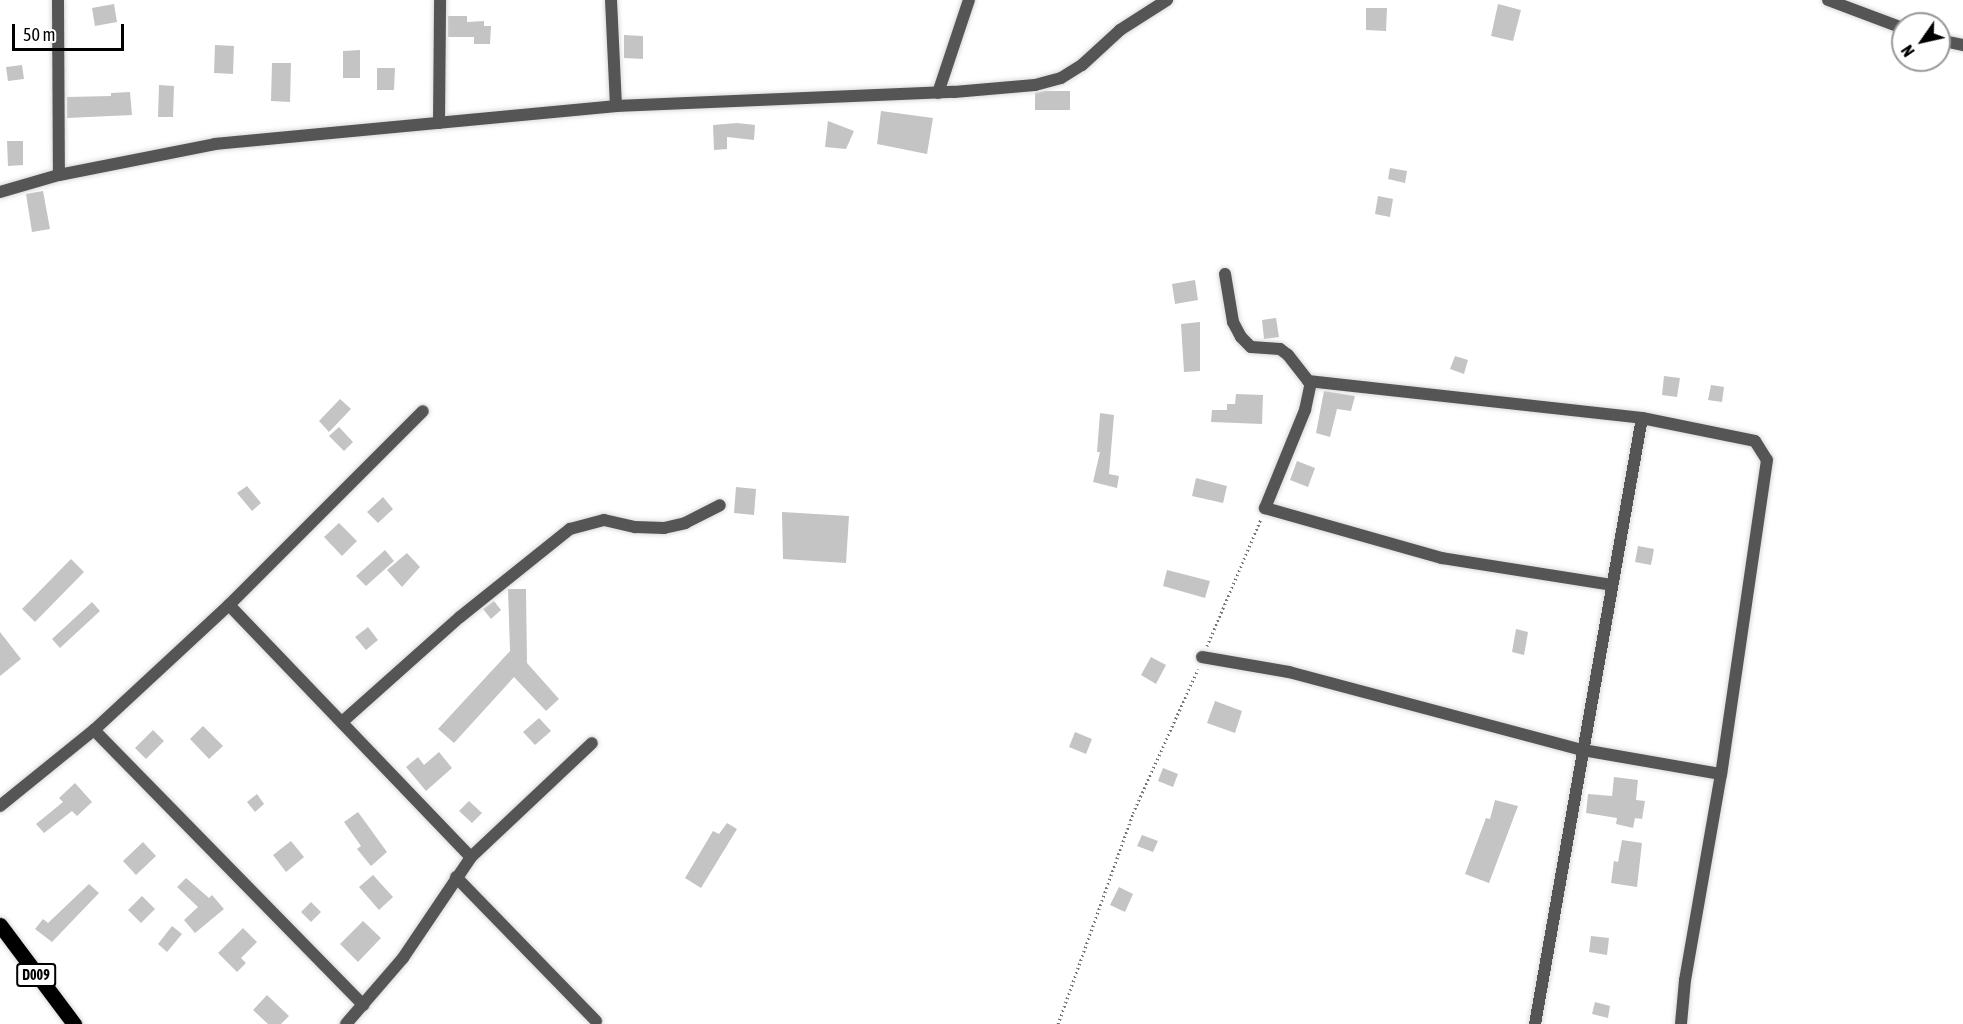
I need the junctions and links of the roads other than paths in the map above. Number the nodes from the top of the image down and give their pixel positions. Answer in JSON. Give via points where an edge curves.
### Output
{"nodes":[{"id":1,"x":58,"y":0,"type":"edge"},
{"id":2,"x":440,"y":0,"type":"edge"},
{"id":3,"x":611,"y":0,"type":"edge"},
{"id":4,"x":969,"y":0,"type":"edge"},
{"id":5,"x":1167,"y":0,"type":"edge"},
{"id":6,"x":1828,"y":0,"type":"edge"},
{"id":7,"x":1891,"y":24,"type":"edge"},
{"id":8,"x":938,"y":93,"type":"junction"},
{"id":9,"x":615,"y":106,"type":"junction"},
{"id":10,"x":439,"y":123,"type":"junction"},
{"id":11,"x":59,"y":175,"type":"junction"},
{"id":12,"x":0,"y":192,"type":"edge"},
{"id":13,"x":1225,"y":274,"type":"dead end"},
{"id":14,"x":1311,"y":382,"type":"junction"},
{"id":15,"x":423,"y":411,"type":"dead end"},
{"id":16,"x":1642,"y":418,"type":"junction"},
{"id":17,"x":720,"y":505,"type":"dead end"},
{"id":18,"x":1612,"y":585,"type":"junction"},
{"id":19,"x":229,"y":605,"type":"junction"},
{"id":20,"x":1202,"y":657,"type":"road end"},
{"id":21,"x":342,"y":722,"type":"junction"},
{"id":22,"x":94,"y":730,"type":"junction"},
{"id":23,"x":592,"y":743,"type":"dead end"},
{"id":24,"x":1583,"y":750,"type":"junction"},
{"id":25,"x":1721,"y":774,"type":"junction"},
{"id":26,"x":0,"y":806,"type":"edge"},
{"id":27,"x":471,"y":857,"type":"junction"},
{"id":28,"x":456,"y":877,"type":"junction"},
{"id":29,"x":0,"y":925,"type":"edge"},
{"id":30,"x":363,"y":1005,"type":"junction"},
{"id":31,"x":596,"y":1021,"type":"dead end"},
{"id":32,"x":74,"y":1024,"type":"edge"},
{"id":33,"x":346,"y":1024,"type":"edge"},
{"id":34,"x":1534,"y":1024,"type":"edge"},
{"id":35,"x":1681,"y":1024,"type":"edge"}],
"edges":[{"from":1,"to":11,"type":"street"},
{"from":2,"to":10,"type":"street"},
{"from":3,"to":9,"type":"street"},
{"from":4,"to":8,"type":"street"},
{"from":5,"to":8,"type":"street","via":[[1120,30],[1082,65],[1061,78],[1035,85]]},
{"from":6,"to":7,"type":"street"},
{"from":8,"to":9,"type":"street"},
{"from":9,"to":10,"type":"street"},
{"from":10,"to":11,"type":"street","via":[[215,144]]},
{"from":11,"to":12,"type":"street"},
{"from":13,"to":14,"type":"street","via":[[1233,322],[1241,338],[1251,347],[1280,349]]},
{"from":14,"to":16,"type":"street"},
{"from":14,"to":18,"type":"street","via":[[1305,410],[1266,508],[1442,558]]},
{"from":15,"to":19,"type":"street"},
{"from":16,"to":18,"type":"street"},
{"from":16,"to":25,"type":"street","via":[[1755,441],[1767,460]]},
{"from":17,"to":21,"type":"street","via":[[685,523],[664,528],[604,520],[570,529],[460,617]]},
{"from":18,"to":24,"type":"street"},
{"from":19,"to":21,"type":"street"},
{"from":19,"to":22,"type":"street"},
{"from":20,"to":24,"type":"street","via":[[1289,672]]},
{"from":21,"to":27,"type":"street"},
{"from":22,"to":26,"type":"street"},
{"from":22,"to":30,"type":"street"},
{"from":23,"to":27,"type":"street"},
{"from":24,"to":25,"type":"street"},
{"from":24,"to":34,"type":"street"},
{"from":25,"to":35,"type":"street","via":[[1685,980]]},
{"from":27,"to":28,"type":"street"},
{"from":28,"to":30,"type":"street","via":[[403,958]]},
{"from":28,"to":31,"type":"street"},
{"from":29,"to":32,"type":"main road","number":"D009"},
{"from":30,"to":33,"type":"street"}]}
